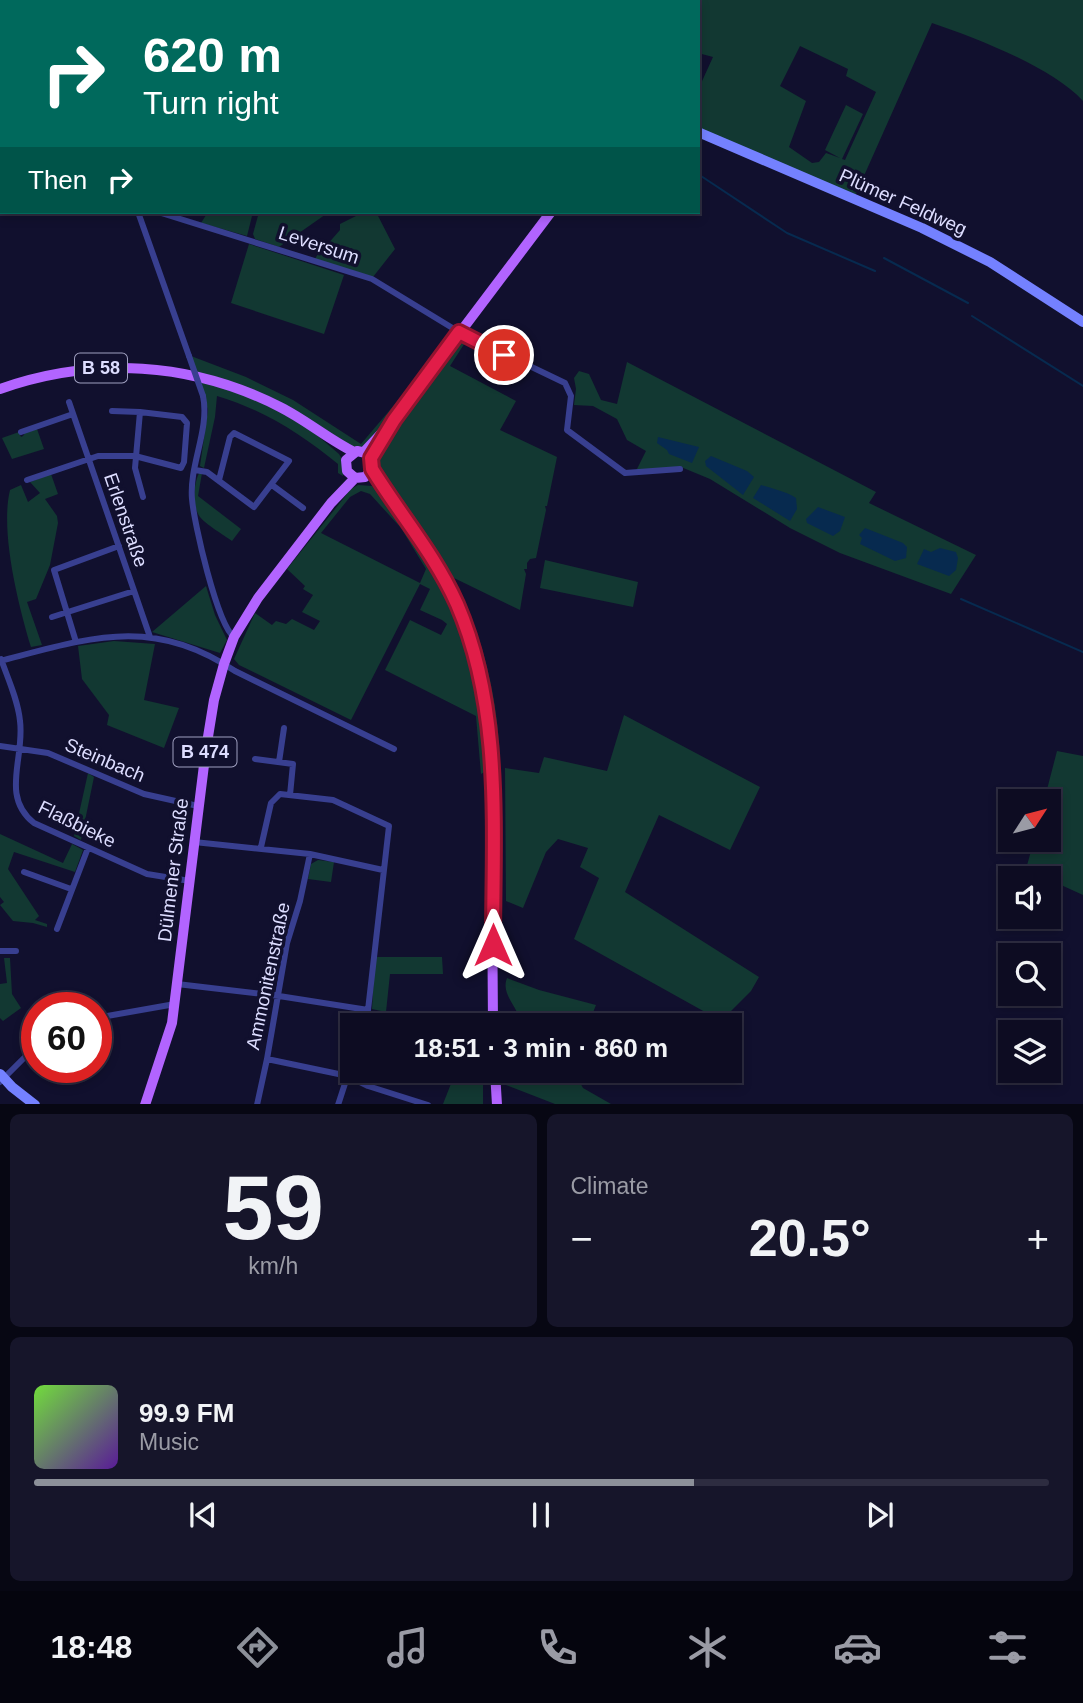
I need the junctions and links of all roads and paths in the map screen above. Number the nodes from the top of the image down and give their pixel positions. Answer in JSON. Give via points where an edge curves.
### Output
{"nodes":[{"id":1,"x":700,"y":133,"type":"edge"},
{"id":2,"x":141,"y":214,"type":"edge"},
{"id":3,"x":164,"y":214,"type":"edge"},
{"id":4,"x":549,"y":214,"type":"edge"},
{"id":5,"x":1083,"y":323,"type":"edge"},
{"id":6,"x":459,"y":332,"type":"junction"},
{"id":7,"x":0,"y":389,"type":"edge"},
{"id":8,"x":69,"y":402,"type":"dead end"},
{"id":9,"x":112,"y":411,"type":"dead end"},
{"id":10,"x":140,"y":412,"type":"junction"},
{"id":11,"x":73,"y":414,"type":"junction"},
{"id":12,"x":21,"y":432,"type":"dead end"},
{"id":13,"x":135,"y":456,"type":"junction"},
{"id":14,"x":88,"y":458,"type":"junction"},
{"id":15,"x":359,"y":465,"type":"junction"},
{"id":16,"x":680,"y":469,"type":"dead end"},
{"id":17,"x":195,"y":470,"type":"junction"},
{"id":18,"x":27,"y":480,"type":"dead end"},
{"id":19,"x":219,"y":480,"type":"junction"},
{"id":20,"x":272,"y":485,"type":"junction"},
{"id":21,"x":143,"y":497,"type":"dead end"},
{"id":22,"x":303,"y":508,"type":"dead end"},
{"id":23,"x":119,"y":546,"type":"junction"},
{"id":24,"x":134,"y":591,"type":"junction"},
{"id":25,"x":69,"y":613,"type":"junction"},
{"id":26,"x":52,"y":617,"type":"dead end"},
{"id":27,"x":150,"y":637,"type":"junction"},
{"id":28,"x":234,"y":637,"type":"junction"},
{"id":29,"x":76,"y":642,"type":"junction"},
{"id":30,"x":0,"y":659,"type":"edge"},
{"id":31,"x":224,"y":664,"type":"junction"},
{"id":32,"x":284,"y":728,"type":"dead end"},
{"id":33,"x":0,"y":746,"type":"edge"},
{"id":34,"x":18,"y":748,"type":"junction"},
{"id":35,"x":394,"y":749,"type":"dead end"},
{"id":36,"x":255,"y":759,"type":"dead end"},
{"id":37,"x":279,"y":762,"type":"junction"},
{"id":38,"x":290,"y":795,"type":"junction"},
{"id":39,"x":198,"y":806,"type":"junction"},
{"id":40,"x":194,"y":842,"type":"junction"},
{"id":41,"x":261,"y":847,"type":"junction"},
{"id":42,"x":88,"y":848,"type":"junction"},
{"id":43,"x":310,"y":854,"type":"junction"},
{"id":44,"x":383,"y":870,"type":"junction"},
{"id":45,"x":24,"y":872,"type":"dead end"},
{"id":46,"x":190,"y":881,"type":"junction"},
{"id":47,"x":71,"y":889,"type":"junction"},
{"id":48,"x":57,"y":929,"type":"dead end"},
{"id":49,"x":0,"y":951,"type":"edge"},
{"id":50,"x":16,"y":951,"type":"dead end"},
{"id":51,"x":177,"y":985,"type":"junction"},
{"id":52,"x":279,"y":996,"type":"junction"},
{"id":53,"x":172,"y":1004,"type":"junction"},
{"id":54,"x":368,"y":1010,"type":"junction"},
{"id":55,"x":367,"y":1013,"type":"edge"},
{"id":56,"x":493,"y":1013,"type":"edge"},
{"id":57,"x":112,"y":1015,"type":"edge"},
{"id":58,"x":267,"y":1059,"type":"junction"},
{"id":59,"x":21,"y":1060,"type":"edge"},
{"id":60,"x":340,"y":1074,"type":"edge"},
{"id":61,"x":1,"y":1078,"type":"edge"},
{"id":62,"x":346,"y":1083,"type":"edge"},
{"id":63,"x":362,"y":1083,"type":"edge"},
{"id":64,"x":496,"y":1083,"type":"edge"},
{"id":65,"x":35,"y":1104,"type":"edge"},
{"id":66,"x":145,"y":1104,"type":"edge"},
{"id":67,"x":257,"y":1104,"type":"edge"},
{"id":68,"x":338,"y":1104,"type":"edge"},
{"id":69,"x":428,"y":1104,"type":"edge"},
{"id":70,"x":497,"y":1104,"type":"edge"}],
"edges":[{"from":1,"to":5,"type":"street","name":"Plümer Feldweg","via":[[957,245]]},
{"from":2,"to":17,"type":"street","bridge":true,"via":[[203,396]]},
{"from":3,"to":6,"type":"street","name":"Leversum","via":[[372,279]]},
{"from":4,"to":6,"type":"main road","number":"B 474"},
{"from":6,"to":15,"type":"main road","number":"B 474"},
{"from":6,"to":16,"type":"street","name":"Leversum","via":[[565,383],[571,396],[566,430],[625,473]]},
{"from":7,"to":15,"type":"main road","number":"B 58","via":[[75,370],[120,367],[203,377],[268,401],[314,427]]},
{"from":8,"to":11,"type":"street","name":"Erlenstraße"},
{"from":9,"to":10,"type":"street"},
{"from":10,"to":13,"type":"street"},
{"from":10,"to":13,"type":"street","via":[[186,419],[184,462],[181,468]]},
{"from":11,"to":12,"type":"street"},
{"from":11,"to":14,"type":"street","name":"Erlenstraße"},
{"from":13,"to":14,"type":"street"},
{"from":13,"to":21,"type":"street"},
{"from":14,"to":18,"type":"street"},
{"from":14,"to":23,"type":"street","name":"Erlenstraße"},
{"from":15,"to":28,"type":"main road","name":"Dülmener Straße","number":"B 474","via":[[258,598]]},
{"from":15,"to":56,"type":"main road","number":"B 58","via":[[398,505],[426,546],[457,605],[479,672],[491,751]]},
{"from":17,"to":19,"type":"street"},
{"from":17,"to":28,"type":"street","via":[[192,497],[210,580],[222,621]]},
{"from":19,"to":20,"type":"street","via":[[254,507]]},
{"from":19,"to":20,"type":"street","via":[[233,433],[289,461]]},
{"from":20,"to":22,"type":"street"},
{"from":23,"to":24,"type":"street","name":"Erlenstraße"},
{"from":23,"to":25,"type":"street","via":[[54,570]]},
{"from":24,"to":25,"type":"street"},
{"from":24,"to":27,"type":"street","name":"Erlenstraße"},
{"from":25,"to":26,"type":"street"},
{"from":25,"to":29,"type":"street"},
{"from":27,"to":29,"type":"street","via":[[123,635]]},
{"from":27,"to":31,"type":"street"},
{"from":28,"to":31,"type":"main road","name":"Dülmener Straße","number":"B 474"},
{"from":29,"to":30,"type":"street"},
{"from":30,"to":34,"type":"street","name":"Flaßbieke","via":[[20,720]]},
{"from":31,"to":35,"type":"street"},
{"from":31,"to":39,"type":"main road","name":"Dülmener Straße","number":"B 474"},
{"from":32,"to":37,"type":"street"},
{"from":33,"to":34,"type":"street","name":"Steinbach"},
{"from":34,"to":39,"type":"street","name":"Steinbach","via":[[66,759],[156,798]]},
{"from":34,"to":42,"type":"street","name":"Flaßbieke","via":[[13,791],[22,812],[34,823]]},
{"from":36,"to":37,"type":"street"},
{"from":37,"to":38,"type":"street","via":[[293,764]]},
{"from":38,"to":41,"type":"street","via":[[280,794],[272,800]]},
{"from":38,"to":44,"type":"street","via":[[333,800],[389,825]]},
{"from":39,"to":40,"type":"main road","name":"Dülmener Straße","number":"B 474"},
{"from":40,"to":41,"type":"street"},
{"from":40,"to":46,"type":"main road","name":"Dülmener Straße","number":"B 474"},
{"from":41,"to":43,"type":"street"},
{"from":42,"to":46,"type":"street","name":"Flaßbieke","via":[[147,874]]},
{"from":42,"to":47,"type":"street"},
{"from":43,"to":44,"type":"street"},
{"from":43,"to":52,"type":"street","name":"Ammonitenstraße"},
{"from":44,"to":54,"type":"street"},
{"from":45,"to":47,"type":"street"},
{"from":46,"to":51,"type":"main road","name":"Dülmener Straße","number":"B 474"},
{"from":47,"to":48,"type":"street"},
{"from":49,"to":50,"type":"street"},
{"from":51,"to":52,"type":"street"},
{"from":51,"to":53,"type":"main road","name":"Dülmener Straße","number":"B 474"},
{"from":52,"to":54,"type":"street"},
{"from":52,"to":58,"type":"street","name":"Ammonitenstraße"},
{"from":53,"to":57,"type":"street"},
{"from":53,"to":66,"type":"main road","name":"Dülmener Straße","number":"B 474","via":[[172,1023]]},
{"from":54,"to":55,"type":"street"},
{"from":58,"to":60,"type":"street"},
{"from":58,"to":67,"type":"street","name":"Ammonitenstraße"},
{"from":59,"to":61,"type":"street"},
{"from":61,"to":65,"type":"street"},
{"from":62,"to":68,"type":"street"},
{"from":63,"to":69,"type":"street"},
{"from":64,"to":70,"type":"main road"}]}
